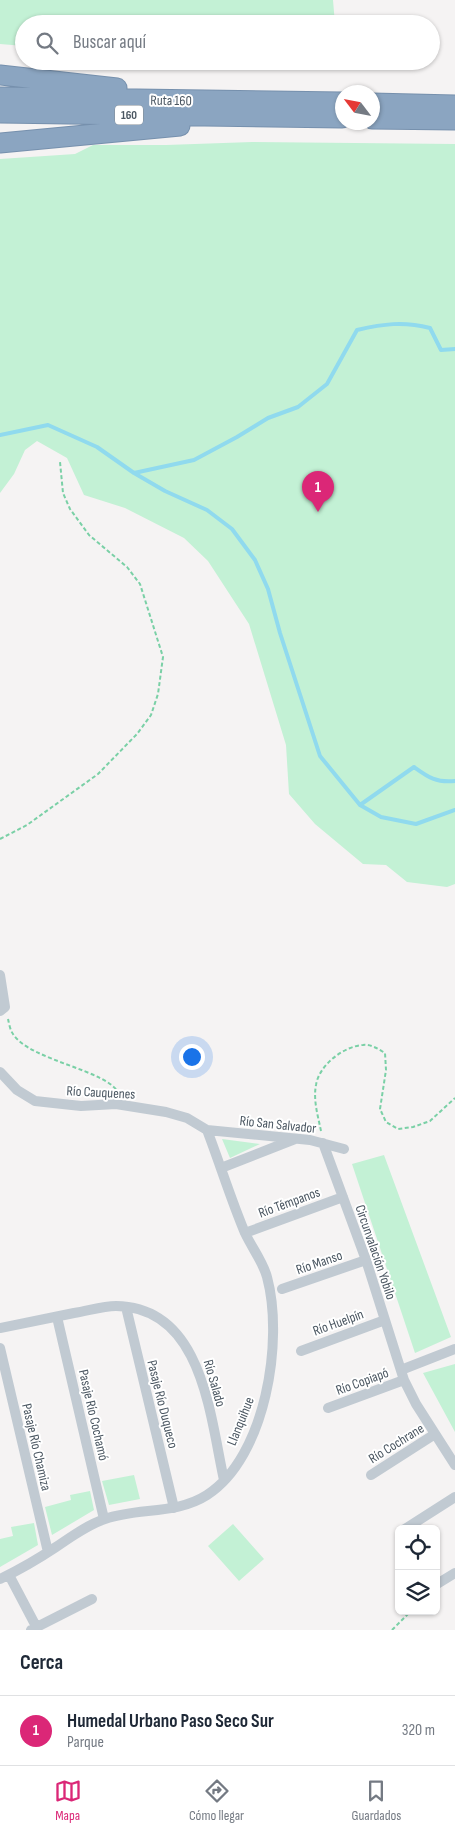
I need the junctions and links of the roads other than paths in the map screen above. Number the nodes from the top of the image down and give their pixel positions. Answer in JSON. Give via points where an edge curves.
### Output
{"nodes":[{"id":1,"x":0,"y":75,"type":"edge"},
{"id":2,"x":0,"y":97,"type":"edge"},
{"id":3,"x":195,"y":100,"type":"junction"},
{"id":4,"x":335,"y":102,"type":"edge"},
{"id":5,"x":380,"y":103,"type":"edge"},
{"id":6,"x":455,"y":105,"type":"edge"},
{"id":7,"x":0,"y":113,"type":"edge"},
{"id":8,"x":258,"y":117,"type":"junction"},
{"id":9,"x":335,"y":118,"type":"edge"},
{"id":10,"x":380,"y":119,"type":"edge"},
{"id":11,"x":455,"y":120,"type":"edge"},
{"id":12,"x":0,"y":143,"type":"edge"},
{"id":13,"x":0,"y":975,"type":"edge"},
{"id":14,"x":2,"y":1009,"type":"edge"},
{"id":15,"x":0,"y":1072,"type":"edge"},
{"id":16,"x":207,"y":1130,"type":"junction"},
{"id":17,"x":297,"y":1139,"type":"junction"},
{"id":18,"x":323,"y":1143,"type":"junction"},
{"id":19,"x":344,"y":1149,"type":"dead end"},
{"id":20,"x":221,"y":1168,"type":"junction"},
{"id":21,"x":343,"y":1197,"type":"junction"},
{"id":22,"x":246,"y":1233,"type":"junction"},
{"id":23,"x":366,"y":1260,"type":"junction"},
{"id":24,"x":282,"y":1289,"type":"dead end"},
{"id":25,"x":126,"y":1307,"type":"junction"},
{"id":26,"x":57,"y":1317,"type":"junction"},
{"id":27,"x":384,"y":1320,"type":"junction"},
{"id":28,"x":0,"y":1328,"type":"edge"},
{"id":29,"x":0,"y":1348,"type":"edge"},
{"id":30,"x":455,"y":1349,"type":"edge"},
{"id":31,"x":301,"y":1351,"type":"dead end"},
{"id":32,"x":403,"y":1375,"type":"junction"},
{"id":33,"x":328,"y":1408,"type":"dead end"},
{"id":34,"x":435,"y":1434,"type":"junction"},
{"id":35,"x":455,"y":1465,"type":"edge"},
{"id":36,"x":371,"y":1475,"type":"dead end"},
{"id":37,"x":224,"y":1480,"type":"junction"},
{"id":38,"x":455,"y":1497,"type":"edge"},
{"id":39,"x":174,"y":1508,"type":"junction"},
{"id":40,"x":104,"y":1519,"type":"junction"},
{"id":41,"x":410,"y":1525,"type":"edge"},
{"id":42,"x":48,"y":1552,"type":"junction"},
{"id":43,"x":455,"y":1573,"type":"edge"},
{"id":44,"x":4,"y":1577,"type":"edge"},
{"id":45,"x":440,"y":1583,"type":"edge"},
{"id":46,"x":92,"y":1599,"type":"dead end"},
{"id":47,"x":35,"y":1629,"type":"edge"}],
"edges":[{"from":1,"to":3,"type":"highway"},
{"from":2,"to":3,"type":"highway","name":"Ruta 160","number":"160"},
{"from":3,"to":4,"type":"highway","name":"Ruta 160","number":"160"},
{"from":5,"to":6,"type":"highway"},
{"from":7,"to":8,"type":"highway","name":"Ruta 160","number":"160"},
{"from":8,"to":9,"type":"highway","name":"Ruta 160","number":"160"},
{"from":8,"to":12,"type":"highway"},
{"from":10,"to":11,"type":"highway"},
{"from":13,"to":14,"type":"street"},
{"from":15,"to":16,"type":"street","name":"Río Cauquenes","via":[[16,1090],[35,1101],[87,1106],[116,1104],[177,1114]]},
{"from":16,"to":17,"type":"street","name":"Río San Salvador"},
{"from":16,"to":20,"type":"street","name":"Llanquihue"},
{"from":17,"to":18,"type":"street","name":"Río San Salvador"},
{"from":17,"to":20,"type":"street"},
{"from":18,"to":19,"type":"street","name":"Río San Salvador"},
{"from":18,"to":21,"type":"street","name":"Circunvalación Yobilo"},
{"from":20,"to":22,"type":"street","name":"Llanquihue"},
{"from":21,"to":22,"type":"street","name":"Río Témpanos"},
{"from":21,"to":23,"type":"street","name":"Circunvalación Yobilo"},
{"from":22,"to":37,"type":"street","name":"Llanquihue","via":[[270,1290],[272,1354],[268,1386],[256,1427]]},
{"from":23,"to":24,"type":"street","name":"Río Manso"},
{"from":23,"to":27,"type":"street","name":"Circunvalación Yobilo"},
{"from":25,"to":26,"type":"street","name":"Río Salado","via":[[107,1307]]},
{"from":25,"to":37,"type":"street","name":"Río Salado","via":[[159,1320],[179,1336],[190,1352],[202,1382]]},
{"from":25,"to":39,"type":"street","name":"Pasaje Río Duqueco"},
{"from":26,"to":28,"type":"street","name":"Río Salado"},
{"from":26,"to":40,"type":"street","name":"Pasaje Río Cochamó"},
{"from":27,"to":31,"type":"street","name":"Río Huelpín"},
{"from":27,"to":32,"type":"street","name":"Circunvalación Yobilo"},
{"from":29,"to":42,"type":"street","name":"Pasaje Río Chamiza"},
{"from":30,"to":32,"type":"street"},
{"from":32,"to":33,"type":"street","name":"Río Copiapó"},
{"from":32,"to":34,"type":"street","name":"Circunvalación Yobilo"},
{"from":34,"to":35,"type":"street","name":"Circunvalación Yobilo"},
{"from":34,"to":36,"type":"street","name":"Río Cochrane"},
{"from":37,"to":39,"type":"street","name":"Llanquihue","via":[[201,1498]]},
{"from":38,"to":41,"type":"street"},
{"from":39,"to":40,"type":"street","name":"Llanquihue"},
{"from":40,"to":42,"type":"street","name":"Llanquihue"},
{"from":42,"to":44,"type":"street","name":"Llanquihue"},
{"from":43,"to":45,"type":"street"},
{"from":44,"to":47,"type":"street"},
{"from":46,"to":47,"type":"street"}]}
